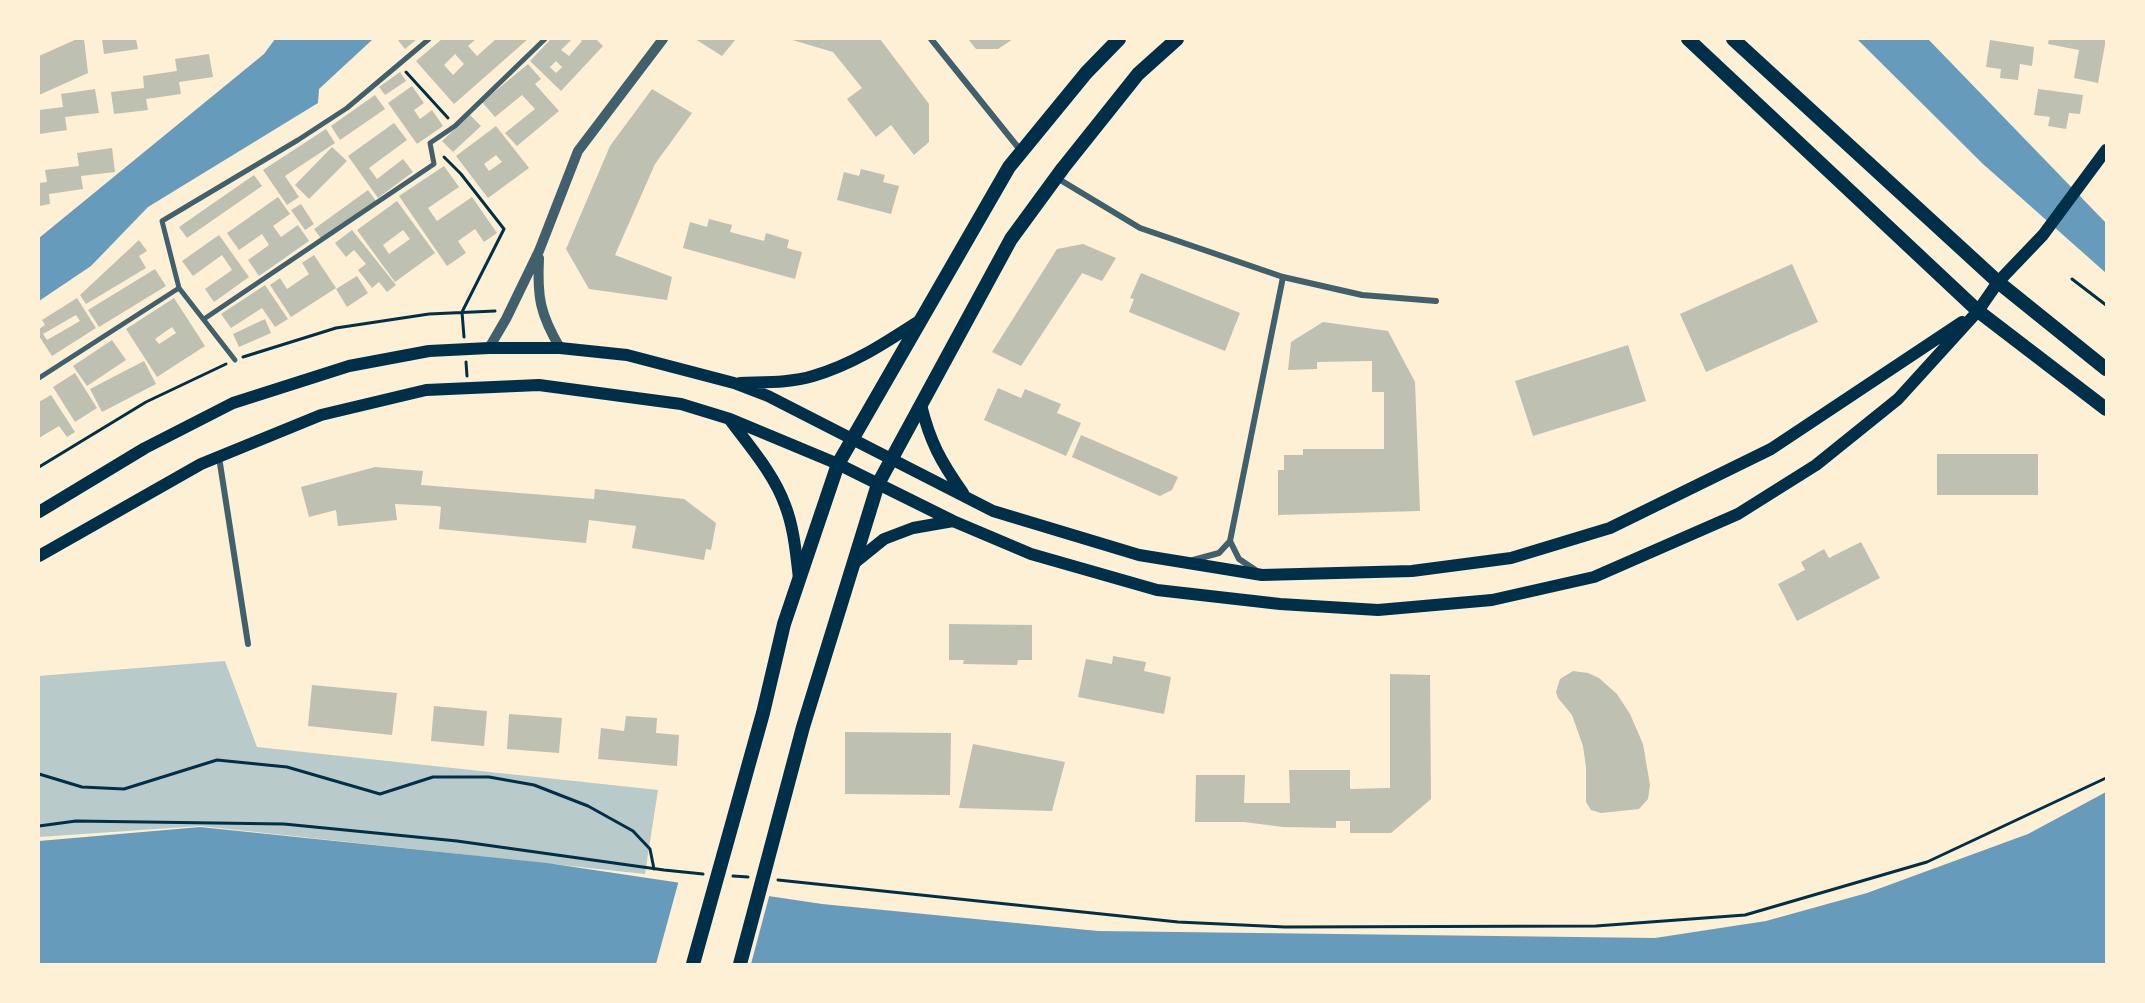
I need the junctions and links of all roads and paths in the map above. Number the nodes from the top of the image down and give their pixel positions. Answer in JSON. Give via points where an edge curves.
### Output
{"nodes":[{"id":1,"x":429,"y":39,"type":"edge"},
{"id":2,"x":545,"y":39,"type":"edge"},
{"id":3,"x":663,"y":39,"type":"edge"},
{"id":4,"x":931,"y":39,"type":"edge"},
{"id":5,"x":1119,"y":39,"type":"edge"},
{"id":6,"x":1177,"y":39,"type":"edge"},
{"id":7,"x":1688,"y":39,"type":"edge"},
{"id":8,"x":1733,"y":39,"type":"edge"},
{"id":9,"x":400,"y":65,"type":"junction"},
{"id":10,"x":455,"y":126,"type":"junction"},
{"id":11,"x":430,"y":143,"type":"junction"},
{"id":12,"x":1022,"y":152,"type":"junction"},
{"id":13,"x":2103,"y":155,"type":"edge"},
{"id":14,"x":1056,"y":177,"type":"junction"},
{"id":15,"x":539,"y":251,"type":"junction"},
{"id":16,"x":1283,"y":277,"type":"junction"},
{"id":17,"x":2072,"y":279,"type":"dead end"},
{"id":18,"x":1998,"y":282,"type":"junction"},
{"id":19,"x":179,"y":288,"type":"junction"},
{"id":20,"x":1436,"y":301,"type":"dead end"},
{"id":21,"x":2106,"y":305,"type":"edge"},
{"id":22,"x":510,"y":310,"type":"junction"},
{"id":23,"x":1978,"y":311,"type":"junction"},
{"id":24,"x":462,"y":312,"type":"junction"},
{"id":25,"x":204,"y":319,"type":"junction"},
{"id":26,"x":919,"y":321,"type":"junction"},
{"id":27,"x":489,"y":348,"type":"junction"},
{"id":28,"x":560,"y":348,"type":"junction"},
{"id":29,"x":235,"y":360,"type":"junction"},
{"id":30,"x":2106,"y":369,"type":"edge"},
{"id":31,"x":39,"y":378,"type":"edge"},
{"id":32,"x":734,"y":383,"type":"junction"},
{"id":33,"x":921,"y":405,"type":"junction"},
{"id":34,"x":2106,"y":409,"type":"edge"},
{"id":35,"x":730,"y":419,"type":"junction"},
{"id":36,"x":853,"y":439,"type":"junction"},
{"id":37,"x":219,"y":456,"type":"junction"},
{"id":38,"x":892,"y":458,"type":"junction"},
{"id":39,"x":838,"y":464,"type":"junction"},
{"id":40,"x":39,"y":467,"type":"edge"},
{"id":41,"x":878,"y":484,"type":"junction"},
{"id":42,"x":965,"y":496,"type":"junction"},
{"id":43,"x":39,"y":512,"type":"edge"},
{"id":44,"x":953,"y":521,"type":"junction"},
{"id":45,"x":1230,"y":541,"type":"junction"},
{"id":46,"x":39,"y":556,"type":"edge"},
{"id":47,"x":1185,"y":562,"type":"junction"},
{"id":48,"x":854,"y":564,"type":"junction"},
{"id":49,"x":1262,"y":575,"type":"junction"},
{"id":50,"x":799,"y":578,"type":"junction"},
{"id":51,"x":248,"y":644,"type":"dead end"},
{"id":52,"x":39,"y":774,"type":"edge"},
{"id":53,"x":2106,"y":778,"type":"edge"},
{"id":54,"x":39,"y":826,"type":"edge"},
{"id":55,"x":654,"y":869,"type":"junction"},
{"id":56,"x":709,"y":874,"type":"dead end"},
{"id":57,"x":731,"y":876,"type":"dead end"},
{"id":58,"x":754,"y":878,"type":"dead end"},
{"id":59,"x":776,"y":880,"type":"dead end"},
{"id":60,"x":693,"y":964,"type":"edge"},
{"id":61,"x":740,"y":964,"type":"edge"}],
"edges":[{"from":1,"to":9,"type":"street"},
{"from":2,"to":10,"type":"street"},
{"from":3,"to":15,"type":"street","via":[[578,151]]},
{"from":4,"to":12,"type":"street"},
{"from":5,"to":12,"type":"main road"},
{"from":6,"to":14,"type":"main road","via":[[1138,74]]},
{"from":7,"to":23,"type":"main road"},
{"from":8,"to":18,"type":"main road"},
{"from":9,"to":10,"type":"path"},
{"from":9,"to":19,"type":"street","via":[[347,108],[162,221]]},
{"from":10,"to":11,"type":"street"},
{"from":11,"to":24,"type":"path","via":[[461,174],[504,229]]},
{"from":11,"to":25,"type":"street","via":[[434,164]]},
{"from":12,"to":26,"type":"main road","via":[[1009,167]]},
{"from":13,"to":18,"type":"main road","via":[[2043,235]]},
{"from":14,"to":16,"type":"street","via":[[1140,228]]},
{"from":14,"to":33,"type":"main road","via":[[1011,239]]},
{"from":15,"to":22,"type":"street"},
{"from":15,"to":28,"type":"street","via":[[541,305],[546,325]]},
{"from":16,"to":20,"type":"street","via":[[1362,295]]},
{"from":16,"to":45,"type":"street"},
{"from":17,"to":21,"type":"path"},
{"from":18,"to":23,"type":"main road"},
{"from":18,"to":30,"type":"main road"},
{"from":19,"to":25,"type":"street"},
{"from":19,"to":31,"type":"street"},
{"from":22,"to":24,"type":"path"},
{"from":22,"to":27,"type":"street"},
{"from":23,"to":34,"type":"main road"},
{"from":23,"to":44,"type":"main road","via":[[1899,399],[1816,465],[1738,514],[1594,577],[1492,600],[1378,610],[1157,590],[1031,554]]},
{"from":23,"to":49,"type":"main road","via":[[1771,449],[1610,528],[1511,558],[1412,571]]},
{"from":24,"to":29,"type":"path","via":[[336,328]]},
{"from":25,"to":29,"type":"street"},
{"from":26,"to":32,"type":"main road","via":[[863,357],[813,377]]},
{"from":26,"to":36,"type":"main road"},
{"from":27,"to":28,"type":"main road"},
{"from":27,"to":43,"type":"main road","via":[[429,351],[349,366],[233,404],[145,448]]},
{"from":28,"to":32,"type":"main road","via":[[627,355]]},
{"from":29,"to":40,"type":"path","via":[[146,402]]},
{"from":32,"to":36,"type":"main road"},
{"from":33,"to":38,"type":"main road"},
{"from":33,"to":42,"type":"main road","via":[[942,464]]},
{"from":35,"to":37,"type":"main road","via":[[681,404],[539,385],[426,390],[321,415]]},
{"from":35,"to":39,"type":"main road"},
{"from":35,"to":50,"type":"main road","via":[[767,469],[785,504]]},
{"from":36,"to":38,"type":"main road"},
{"from":36,"to":39,"type":"main road"},
{"from":37,"to":46,"type":"main road"},
{"from":37,"to":51,"type":"street"},
{"from":38,"to":41,"type":"main road"},
{"from":38,"to":42,"type":"main road"},
{"from":39,"to":41,"type":"main road"},
{"from":39,"to":50,"type":"main road"},
{"from":41,"to":44,"type":"main road"},
{"from":41,"to":48,"type":"main road"},
{"from":42,"to":47,"type":"main road","via":[[1005,515],[1139,555]]},
{"from":44,"to":48,"type":"main road","via":[[913,528],[884,539]]},
{"from":45,"to":47,"type":"street","via":[[1219,553]]},
{"from":45,"to":49,"type":"street","via":[[1239,559]]},
{"from":47,"to":49,"type":"main road"},
{"from":48,"to":61,"type":"main road","via":[[803,727]]},
{"from":50,"to":60,"type":"main road"},
{"from":52,"to":55,"type":"path","via":[[82,787],[124,789],[217,760],[287,767],[380,794],[433,777],[489,777],[534,785],[633,831],[650,849]]},
{"from":53,"to":59,"type":"path","via":[[1927,862],[1745,915],[1596,927],[1285,927],[1178,922]]},
{"from":54,"to":55,"type":"path","via":[[76,821],[284,824],[457,841]]},
{"from":55,"to":56,"type":"path"},
{"from":57,"to":58,"type":"path"}]}
